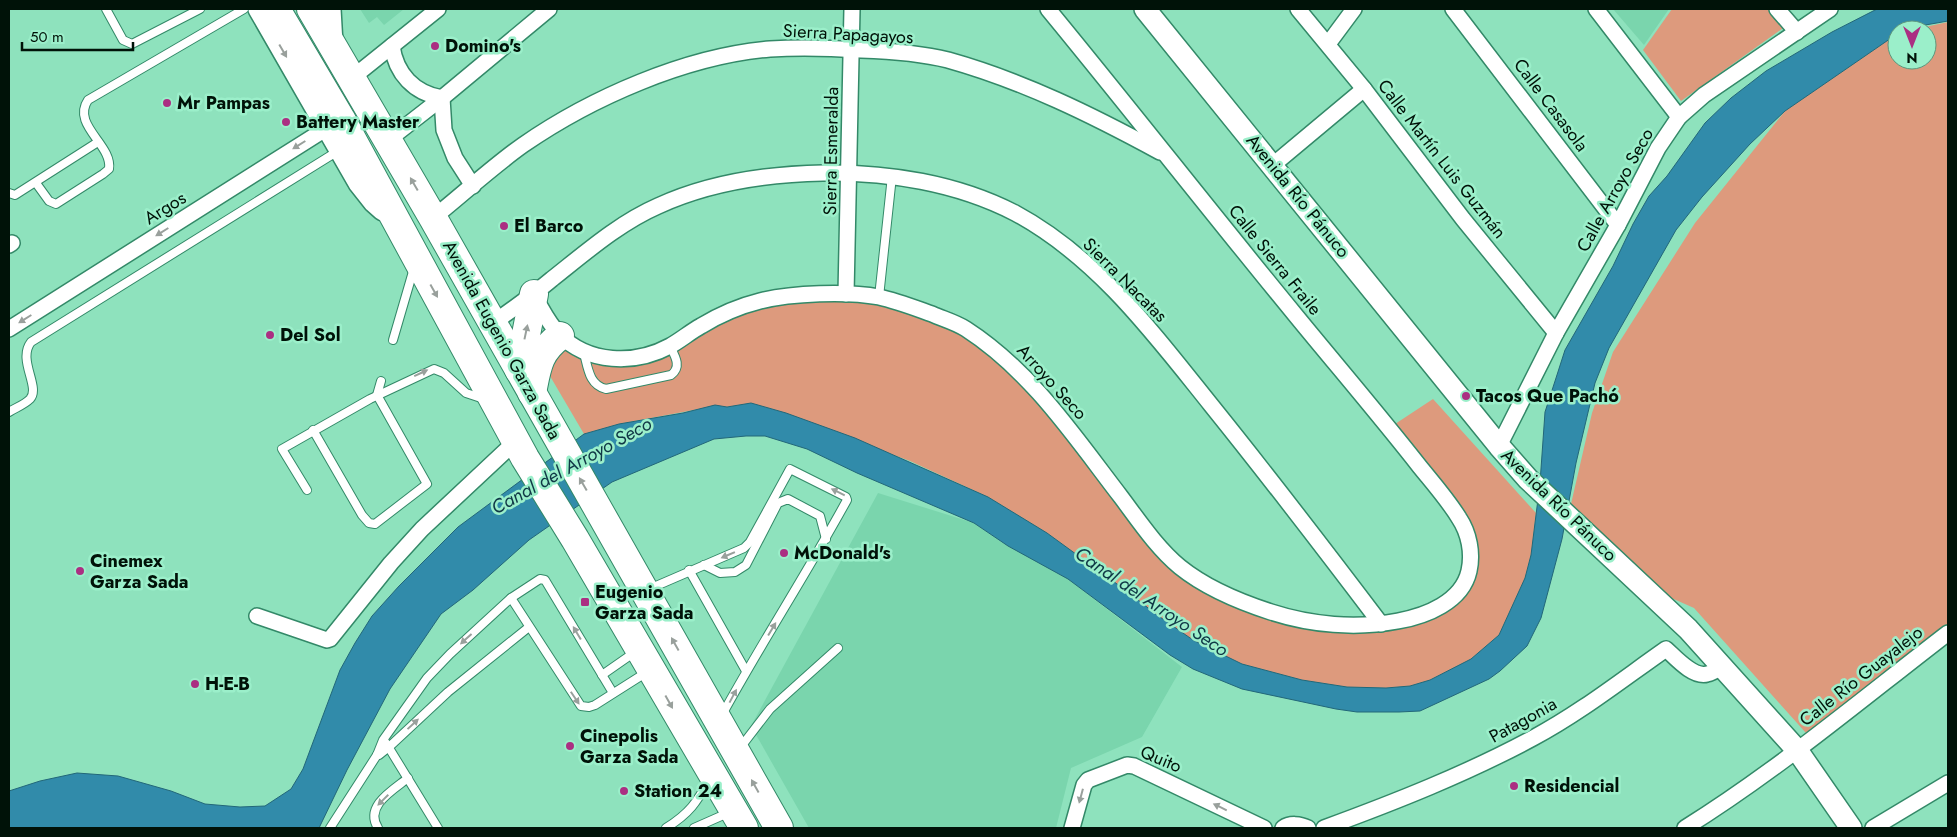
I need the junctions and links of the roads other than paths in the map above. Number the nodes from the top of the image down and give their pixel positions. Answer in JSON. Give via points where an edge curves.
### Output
{"nodes":[{"id":1,"x":200,"y":9,"type":"edge"},
{"id":2,"x":244,"y":9,"type":"edge"},
{"id":3,"x":259,"y":9,"type":"edge"},
{"id":4,"x":276,"y":9,"type":"edge"},
{"id":5,"x":311,"y":9,"type":"edge"},
{"id":6,"x":330,"y":9,"type":"edge"},
{"id":7,"x":438,"y":9,"type":"edge"},
{"id":8,"x":549,"y":9,"type":"edge"},
{"id":9,"x":852,"y":9,"type":"edge"},
{"id":10,"x":1048,"y":9,"type":"edge"},
{"id":11,"x":1145,"y":9,"type":"edge"},
{"id":12,"x":1298,"y":9,"type":"edge"},
{"id":13,"x":1354,"y":9,"type":"edge"},
{"id":14,"x":1453,"y":9,"type":"edge"},
{"id":15,"x":1596,"y":9,"type":"edge"},
{"id":16,"x":1777,"y":9,"type":"edge"},
{"id":17,"x":1830,"y":9,"type":"edge"},
{"id":18,"x":108,"y":10,"type":"edge"},
{"id":19,"x":1798,"y":32,"type":"junction"},
{"id":20,"x":1328,"y":44,"type":"junction"},
{"id":21,"x":392,"y":46,"type":"junction"},
{"id":22,"x":332,"y":47,"type":"junction"},
{"id":23,"x":852,"y":49,"type":"junction"},
{"id":24,"x":352,"y":78,"type":"junction"},
{"id":25,"x":1364,"y":89,"type":"junction"},
{"id":26,"x":442,"y":98,"type":"junction"},
{"id":27,"x":1679,"y":116,"type":"junction"},
{"id":28,"x":334,"y":124,"type":"junction"},
{"id":29,"x":388,"y":140,"type":"junction"},
{"id":30,"x":98,"y":142,"type":"junction"},
{"id":31,"x":340,"y":150,"type":"junction"},
{"id":32,"x":1166,"y":155,"type":"junction"},
{"id":33,"x":1273,"y":165,"type":"junction"},
{"id":34,"x":849,"y":173,"type":"junction"},
{"id":35,"x":892,"y":176,"type":"junction"},
{"id":36,"x":36,"y":183,"type":"junction"},
{"id":37,"x":473,"y":186,"type":"junction"},
{"id":38,"x":12,"y":194,"type":"edge"},
{"id":39,"x":394,"y":218,"type":"junction"},
{"id":40,"x":433,"y":218,"type":"junction"},
{"id":41,"x":1618,"y":225,"type":"junction"},
{"id":42,"x":416,"y":259,"type":"junction"},
{"id":43,"x":534,"y":294,"type":"junction"},
{"id":44,"x":846,"y":294,"type":"junction"},
{"id":45,"x":879,"y":297,"type":"junction"},
{"id":46,"x":493,"y":324,"type":"junction"},
{"id":47,"x":9,"y":329,"type":"edge"},
{"id":48,"x":1556,"y":333,"type":"junction"},
{"id":49,"x":560,"y":336,"type":"junction"},
{"id":50,"x":393,"y":340,"type":"dead end"},
{"id":51,"x":670,"y":346,"type":"junction"},
{"id":52,"x":584,"y":353,"type":"junction"},
{"id":53,"x":519,"y":370,"type":"junction"},
{"id":54,"x":381,"y":382,"type":"dead end"},
{"id":55,"x":532,"y":393,"type":"junction"},
{"id":56,"x":377,"y":395,"type":"junction"},
{"id":57,"x":495,"y":403,"type":"junction"},
{"id":58,"x":9,"y":412,"type":"edge"},
{"id":59,"x":313,"y":430,"type":"junction"},
{"id":60,"x":1498,"y":446,"type":"junction"},
{"id":61,"x":520,"y":449,"type":"junction"},
{"id":62,"x":307,"y":490,"type":"dead end"},
{"id":63,"x":1468,"y":538,"type":"joint"},
{"id":64,"x":826,"y":539,"type":"junction"},
{"id":65,"x":704,"y":565,"type":"junction"},
{"id":66,"x":688,"y":570,"type":"junction"},
{"id":67,"x":645,"y":590,"type":"junction"},
{"id":68,"x":511,"y":598,"type":"junction"},
{"id":69,"x":257,"y":616,"type":"dead end"},
{"id":70,"x":1381,"y":624,"type":"junction"},
{"id":71,"x":529,"y":627,"type":"junction"},
{"id":72,"x":1948,"y":633,"type":"edge"},
{"id":73,"x":838,"y":648,"type":"dead end"},
{"id":74,"x":645,"y":660,"type":"junction"},
{"id":75,"x":1722,"y":666,"type":"junction"},
{"id":76,"x":746,"y":671,"type":"junction"},
{"id":77,"x":602,"y":675,"type":"junction"},
{"id":78,"x":613,"y":693,"type":"junction"},
{"id":79,"x":719,"y":722,"type":"junction"},
{"id":80,"x":383,"y":740,"type":"junction"},
{"id":81,"x":389,"y":747,"type":"junction"},
{"id":82,"x":1797,"y":750,"type":"junction"},
{"id":83,"x":736,"y":752,"type":"junction"},
{"id":84,"x":376,"y":755,"type":"junction"},
{"id":85,"x":712,"y":775,"type":"junction"},
{"id":86,"x":408,"y":778,"type":"junction"},
{"id":87,"x":1948,"y":783,"type":"edge"},
{"id":88,"x":739,"y":819,"type":"edge"},
{"id":89,"x":330,"y":828,"type":"edge"},
{"id":90,"x":378,"y":828,"type":"edge"},
{"id":91,"x":438,"y":828,"type":"edge"},
{"id":92,"x":666,"y":828,"type":"edge"},
{"id":93,"x":694,"y":828,"type":"edge"},
{"id":94,"x":779,"y":828,"type":"edge"},
{"id":95,"x":1072,"y":828,"type":"edge"},
{"id":96,"x":1264,"y":828,"type":"edge"},
{"id":97,"x":1283,"y":828,"type":"edge"},
{"id":98,"x":1308,"y":828,"type":"edge"},
{"id":99,"x":1324,"y":828,"type":"edge"},
{"id":100,"x":1685,"y":828,"type":"edge"},
{"id":101,"x":1852,"y":828,"type":"edge"},
{"id":102,"x":1873,"y":828,"type":"edge"}],
"edges":[{"from":1,"to":18,"type":"lane","via":[[132,44],[123,40]]},
{"from":2,"to":30,"type":"lane","via":[[88,100],[84,107],[85,118]]},
{"from":3,"to":28,"type":"street","one_way":true},
{"from":4,"to":28,"type":"highway","name":"Avenida Eugenio Garza Sada","via":[[305,59]]},
{"from":5,"to":22,"type":"highway","name":"Avenida Eugenio Garza Sada"},
{"from":6,"to":22,"type":"street"},
{"from":7,"to":21,"type":"street"},
{"from":8,"to":26,"type":"street"},
{"from":9,"to":23,"type":"street","name":"Sierra Esmeralda"},
{"from":10,"to":32,"type":"street","name":"Calle Sierra Fraile"},
{"from":11,"to":33,"type":"street","name":"Avenida Río Pánuco"},
{"from":12,"to":20,"type":"street","name":"Calle Martín Luis Guzmán"},
{"from":13,"to":20,"type":"street"},
{"from":14,"to":41,"type":"street","name":"Calle Casasola"},
{"from":15,"to":27,"type":"street"},
{"from":16,"to":19,"type":"street"},
{"from":17,"to":19,"type":"street","name":"Calle Arroyo Seco"},
{"from":19,"to":27,"type":"street","name":"Calle Arroyo Seco"},
{"from":20,"to":25,"type":"street","name":"Calle Martín Luis Guzmán"},
{"from":21,"to":24,"type":"street"},
{"from":21,"to":26,"type":"street","via":[[397,66],[408,82],[424,93]]},
{"from":22,"to":24,"type":"highway","name":"Avenida Eugenio Garza Sada"},
{"from":23,"to":32,"type":"street","name":"Sierra Papagayos","via":[[946,60],[986,72],[1071,105]]},
{"from":23,"to":34,"type":"street","name":"Sierra Esmeralda"},
{"from":23,"to":37,"type":"street","name":"Sierra Papagayos","via":[[769,49],[719,57],[663,74],[593,103],[523,145]]},
{"from":24,"to":29,"type":"highway","name":"Avenida Eugenio Garza Sada"},
{"from":25,"to":33,"type":"street"},
{"from":25,"to":48,"type":"street","name":"Calle Martín Luis Guzmán"},
{"from":26,"to":29,"type":"street"},
{"from":26,"to":37,"type":"street","via":[[444,130],[455,158]]},
{"from":27,"to":41,"type":"street","name":"Calle Arroyo Seco","via":[[1658,148]]},
{"from":28,"to":31,"type":"street"},
{"from":28,"to":39,"type":"highway","name":"Avenida Eugenio Garza Sada"},
{"from":28,"to":47,"type":"street","name":"Argos","one_way":true},
{"from":40,"to":29,"type":"highway","name":"Avenida Eugenio Garza Sada","one_way":true},
{"from":30,"to":36,"type":"lane"},
{"from":30,"to":36,"type":"lane","via":[[110,166],[88,184],[56,204],[49,201]]},
{"from":31,"to":39,"type":"street","via":[[366,193]]},
{"from":31,"to":58,"type":"lane","via":[[31,342],[26,351],[26,361],[33,387],[32,396]]},
{"from":32,"to":63,"type":"street","name":"Calle Sierra Fraile","via":[[1413,458],[1458,516]]},
{"from":33,"to":60,"type":"street","name":"Avenida Río Pánuco"},
{"from":34,"to":35,"type":"street","name":"Sierra Nacatas"},
{"from":34,"to":43,"type":"street","name":"Sierra Nacatas","via":[[797,173],[741,182],[702,190],[658,206],[597,243]]},
{"from":34,"to":44,"type":"street","name":"Sierra Esmeralda"},
{"from":35,"to":45,"type":"lane"},
{"from":35,"to":70,"type":"street","name":"Sierra Nacatas","via":[[969,194],[1014,213],[1089,264],[1162,344]]},
{"from":36,"to":38,"type":"lane"},
{"from":37,"to":40,"type":"street","name":"Sierra Papagayos"},
{"from":39,"to":42,"type":"highway","name":"Avenida Eugenio Garza Sada"},
{"from":40,"to":46,"type":"highway","name":"Avenida Eugenio Garza Sada"},
{"from":41,"to":48,"type":"street","name":"Calle Arroyo Seco"},
{"from":42,"to":50,"type":"lane"},
{"from":42,"to":57,"type":"highway","name":"Avenida Eugenio Garza Sada","one_way":true},
{"from":43,"to":46,"type":"street","name":"Sierra Nacatas"},
{"from":43,"to":49,"type":"street","name":"Arroyo Seco"},
{"from":53,"to":43,"type":"highway","one_way":true},
{"from":44,"to":45,"type":"street","name":"Arroyo Seco"},
{"from":44,"to":51,"type":"street","name":"Arroyo Seco","via":[[764,300],[706,322]]},
{"from":45,"to":70,"type":"street","name":"Arroyo Seco","via":[[960,325],[999,352],[1051,405],[1147,532],[1180,567],[1248,604],[1285,616],[1327,624]]},
{"from":46,"to":53,"type":"highway","name":"Avenida Eugenio Garza Sada"},
{"from":48,"to":60,"type":"street","name":"Calle Arroyo Seco"},
{"from":49,"to":52,"type":"street","name":"Arroyo Seco"},
{"from":49,"to":55,"type":"highway","via":[[542,354]]},
{"from":51,"to":52,"type":"street","name":"Arroyo Seco","via":[[635,357],[613,359]]},
{"from":51,"to":52,"type":"lane","via":[[677,358],[675,372],[671,375],[606,389],[593,383]]},
{"from":53,"to":55,"type":"highway","name":"Avenida Eugenio Garza Sada"},
{"from":54,"to":56,"type":"lane"},
{"from":67,"to":55,"type":"highway","name":"Avenida Eugenio Garza Sada","one_way":true},
{"from":56,"to":57,"type":"lane","one_way":true,"via":[[434,369],[444,373],[466,393]]},
{"from":56,"to":59,"type":"lane"},
{"from":56,"to":59,"type":"lane","via":[[427,484],[375,524],[369,523],[362,515]]},
{"from":57,"to":61,"type":"highway","name":"Avenida Eugenio Garza Sada"},
{"from":59,"to":62,"type":"lane","via":[[282,450]]},
{"from":60,"to":75,"type":"street","name":"Avenida Río Pánuco","via":[[1528,479],[1688,628]]},
{"from":61,"to":69,"type":"street","via":[[422,529],[330,639]]},
{"from":61,"to":74,"type":"highway","name":"Avenida Eugenio Garza Sada"},
{"from":63,"to":70,"type":"street","name":"Arroyo Seco","via":[[1469,570],[1458,593],[1440,607],[1419,616]]},
{"from":64,"to":65,"type":"lane","via":[[820,516],[788,499],[778,503],[746,565],[735,572],[720,573]]},
{"from":64,"to":65,"type":"lane","one_way":true,"via":[[846,497],[790,469],[747,545]]},
{"from":76,"to":64,"type":"lane","one_way":true},
{"from":65,"to":66,"type":"lane"},
{"from":66,"to":67,"type":"lane"},
{"from":66,"to":76,"type":"lane"},
{"from":79,"to":67,"type":"highway","name":"Avenida Eugenio Garza Sada","one_way":true},
{"from":68,"to":71,"type":"lane"},
{"from":77,"to":68,"type":"lane","one_way":true,"via":[[544,579]]},
{"from":68,"to":80,"type":"lane","one_way":true,"via":[[433,672]]},
{"from":71,"to":78,"type":"lane","one_way":true,"via":[[581,706],[595,705]]},
{"from":81,"to":71,"type":"lane","one_way":true,"via":[[448,692]]},
{"from":72,"to":82,"type":"street","name":"Calle Río Guayalejo"},
{"from":73,"to":83,"type":"lane","via":[[770,709]]},
{"from":74,"to":77,"type":"lane"},
{"from":74,"to":78,"type":"lane"},
{"from":74,"to":85,"type":"highway","name":"Avenida Eugenio Garza Sada","one_way":true},
{"from":75,"to":82,"type":"street","name":"Avenida Río Pánuco"},
{"from":75,"to":99,"type":"street","name":"Patagonia","via":[[1700,674],[1682,664],[1666,649],[1535,737],[1462,773]]},
{"from":79,"to":76,"type":"lane","one_way":true},
{"from":77,"to":78,"type":"lane"},
{"from":79,"to":83,"type":"highway","name":"Avenida Eugenio Garza Sada"},
{"from":80,"to":81,"type":"lane"},
{"from":80,"to":84,"type":"lane"},
{"from":81,"to":84,"type":"lane"},
{"from":81,"to":86,"type":"lane"},
{"from":82,"to":100,"type":"street","name":"Calle Río Guayalejo"},
{"from":82,"to":101,"type":"street","name":"Avenida Río Pánuco"},
{"from":94,"to":83,"type":"highway","name":"Avenida Eugenio Garza Sada","one_way":true},
{"from":84,"to":89,"type":"lane"},
{"from":85,"to":88,"type":"highway","name":"Avenida Eugenio Garza Sada"},
{"from":85,"to":92,"type":"lane","via":[[693,807]]},
{"from":86,"to":90,"type":"lane","one_way":true,"via":[[378,803],[374,818]]},
{"from":86,"to":91,"type":"lane"},
{"from":87,"to":102,"type":"street"},
{"from":88,"to":93,"type":"lane"},
{"from":96,"to":95,"type":"street","name":"Quito","one_way":true,"via":[[1127,765],[1088,780]]},
{"from":97,"to":98,"type":"street","via":[[1302,825]]}]}
